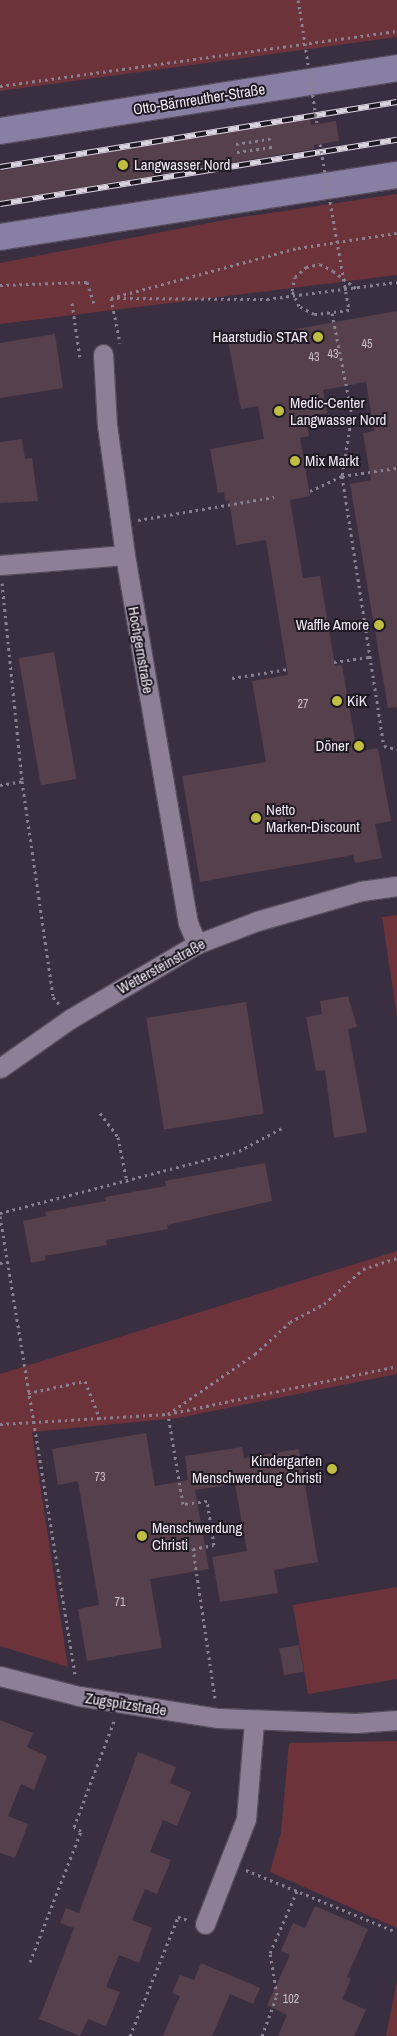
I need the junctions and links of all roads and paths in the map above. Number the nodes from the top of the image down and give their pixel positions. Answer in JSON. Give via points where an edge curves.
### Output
{"nodes":[{"id":1,"x":298,"y":0,"type":"edge"},
{"id":2,"x":397,"y":31,"type":"edge"},
{"id":3,"x":397,"y":68,"type":"edge"},
{"id":4,"x":0,"y":86,"type":"edge"},
{"id":5,"x":317,"y":124,"type":"dead end"},
{"id":6,"x":0,"y":131,"type":"edge"},
{"id":7,"x":272,"y":138,"type":"dead end"},
{"id":8,"x":236,"y":144,"type":"dead end"},
{"id":9,"x":320,"y":144,"type":"dead end"},
{"id":10,"x":274,"y":147,"type":"dead end"},
{"id":11,"x":237,"y":152,"type":"dead end"},
{"id":12,"x":397,"y":175,"type":"edge"},
{"id":13,"x":397,"y":233,"type":"edge"},
{"id":14,"x":0,"y":237,"type":"edge"},
{"id":15,"x":397,"y":282,"type":"edge"},
{"id":16,"x":0,"y":285,"type":"edge"},
{"id":17,"x":356,"y":289,"type":"junction"},
{"id":18,"x":111,"y":298,"type":"junction"},
{"id":19,"x":72,"y":303,"type":"dead end"},
{"id":20,"x":94,"y":303,"type":"dead end"},
{"id":21,"x":332,"y":314,"type":"junction"},
{"id":22,"x":103,"y":354,"type":"joint"},
{"id":23,"x":80,"y":358,"type":"dead end"},
{"id":24,"x":397,"y":468,"type":"edge"},
{"id":25,"x":342,"y":476,"type":"junction"},
{"id":26,"x":310,"y":491,"type":"dead end"},
{"id":27,"x":274,"y":497,"type":"dead end"},
{"id":28,"x":120,"y":523,"type":"junction"},
{"id":29,"x":125,"y":555,"type":"junction"},
{"id":30,"x":0,"y":565,"type":"edge"},
{"id":31,"x":370,"y":657,"type":"junction"},
{"id":32,"x":334,"y":662,"type":"dead end"},
{"id":33,"x":288,"y":670,"type":"dead end"},
{"id":34,"x":232,"y":678,"type":"dead end"},
{"id":35,"x":397,"y":749,"type":"edge"},
{"id":36,"x":22,"y":781,"type":"junction"},
{"id":37,"x":0,"y":785,"type":"edge"},
{"id":38,"x":397,"y":886,"type":"edge"},
{"id":39,"x":197,"y":944,"type":"junction"},
{"id":40,"x":70,"y":1019,"type":"junction"},
{"id":41,"x":0,"y":1068,"type":"edge"},
{"id":42,"x":100,"y":1113,"type":"dead end"},
{"id":43,"x":284,"y":1127,"type":"dead end"},
{"id":44,"x":127,"y":1182,"type":"junction"},
{"id":45,"x":0,"y":1215,"type":"edge"},
{"id":46,"x":397,"y":1258,"type":"edge"},
{"id":47,"x":7,"y":1262,"type":"junction"},
{"id":48,"x":0,"y":1263,"type":"edge"},
{"id":49,"x":397,"y":1366,"type":"edge"},
{"id":50,"x":28,"y":1393,"type":"junction"},
{"id":51,"x":168,"y":1414,"type":"junction"},
{"id":52,"x":100,"y":1419,"type":"junction"},
{"id":53,"x":32,"y":1423,"type":"junction"},
{"id":54,"x":0,"y":1424,"type":"edge"},
{"id":55,"x":0,"y":1676,"type":"edge"},
{"id":56,"x":79,"y":1696,"type":"junction"},
{"id":57,"x":121,"y":1704,"type":"junction"},
{"id":58,"x":218,"y":1718,"type":"junction"},
{"id":59,"x":397,"y":1720,"type":"edge"},
{"id":60,"x":254,"y":1722,"type":"junction"},
{"id":61,"x":230,"y":1863,"type":"junction"},
{"id":62,"x":297,"y":1891,"type":"junction"},
{"id":63,"x":205,"y":1924,"type":"joint"},
{"id":64,"x":394,"y":1931,"type":"dead end"},
{"id":65,"x":30,"y":1962,"type":"dead end"},
{"id":66,"x":130,"y":2036,"type":"edge"},
{"id":67,"x":262,"y":2036,"type":"edge"}],
"edges":[{"from":1,"to":5,"type":"path","bridge":true},
{"from":2,"to":4,"type":"path"},
{"from":3,"to":6,"type":"main road","name":"Otto-Bärnreuther-Straße"},
{"from":7,"to":8,"type":"path"},
{"from":9,"to":21,"type":"path","bridge":true,"via":[[349,310]]},
{"from":10,"to":11,"type":"path"},
{"from":12,"to":14,"type":"main road"},
{"from":13,"to":18,"type":"path","via":[[298,248]]},
{"from":15,"to":17,"type":"path"},
{"from":16,"to":20,"type":"path","via":[[87,282]]},
{"from":17,"to":18,"type":"path","via":[[267,299]]},
{"from":17,"to":21,"type":"path","bridge":true,"via":[[320,264],[306,267],[295,277],[292,291],[299,306],[314,314]]},
{"from":18,"to":22,"type":"path","via":[[121,342]]},
{"from":19,"to":23,"type":"path"},
{"from":21,"to":25,"type":"path","via":[[352,415]]},
{"from":22,"to":28,"type":"street","name":"Hochgernstraße","via":[[107,425]]},
{"from":24,"to":25,"type":"path"},
{"from":25,"to":26,"type":"path"},
{"from":25,"to":31,"type":"path"},
{"from":27,"to":28,"type":"path"},
{"from":28,"to":29,"type":"street","name":"Hochgernstraße"},
{"from":29,"to":30,"type":"street"},
{"from":29,"to":39,"type":"street","name":"Hochgernstraße","via":[[188,923]]},
{"from":30,"to":36,"type":"path"},
{"from":31,"to":32,"type":"path"},
{"from":31,"to":35,"type":"path","via":[[384,746]]},
{"from":33,"to":34,"type":"path"},
{"from":36,"to":37,"type":"path"},
{"from":36,"to":40,"type":"path","via":[[53,997]]},
{"from":38,"to":39,"type":"street","name":"Wettersteinstraße","via":[[361,891],[257,921]]},
{"from":39,"to":40,"type":"street","name":"Wettersteinstraße"},
{"from":40,"to":41,"type":"street","name":"Wettersteinstraße"},
{"from":42,"to":44,"type":"path","via":[[118,1136]]},
{"from":43,"to":44,"type":"path","via":[[239,1151]]},
{"from":44,"to":45,"type":"path"},
{"from":45,"to":47,"type":"path"},
{"from":46,"to":51,"type":"path","via":[[363,1269],[324,1304],[290,1322],[255,1354]]},
{"from":47,"to":48,"type":"path"},
{"from":47,"to":50,"type":"path"},
{"from":49,"to":51,"type":"path"},
{"from":50,"to":52,"type":"path","via":[[85,1381]]},
{"from":50,"to":53,"type":"path"},
{"from":51,"to":52,"type":"path"},
{"from":51,"to":58,"type":"path","via":[[183,1504],[207,1501],[214,1545],[193,1549]]},
{"from":52,"to":53,"type":"path"},
{"from":53,"to":54,"type":"path"},
{"from":53,"to":56,"type":"path"},
{"from":55,"to":56,"type":"street","name":"Zugspitzstraße"},
{"from":56,"to":57,"type":"street","name":"Zugspitzstraße"},
{"from":57,"to":58,"type":"street","name":"Zugspitzstraße"},
{"from":57,"to":65,"type":"path","via":[[74,1827],[81,1831]]},
{"from":58,"to":60,"type":"street","name":"Zugspitzstraße"},
{"from":59,"to":60,"type":"street","name":"Zugspitzstraße"},
{"from":60,"to":61,"type":"street","via":[[246,1819]]},
{"from":61,"to":62,"type":"path"},
{"from":61,"to":63,"type":"street"},
{"from":62,"to":64,"type":"path"},
{"from":62,"to":67,"type":"path","via":[[270,1953],[278,1995]]},
{"from":63,"to":66,"type":"path","via":[[178,1917]]}]}
